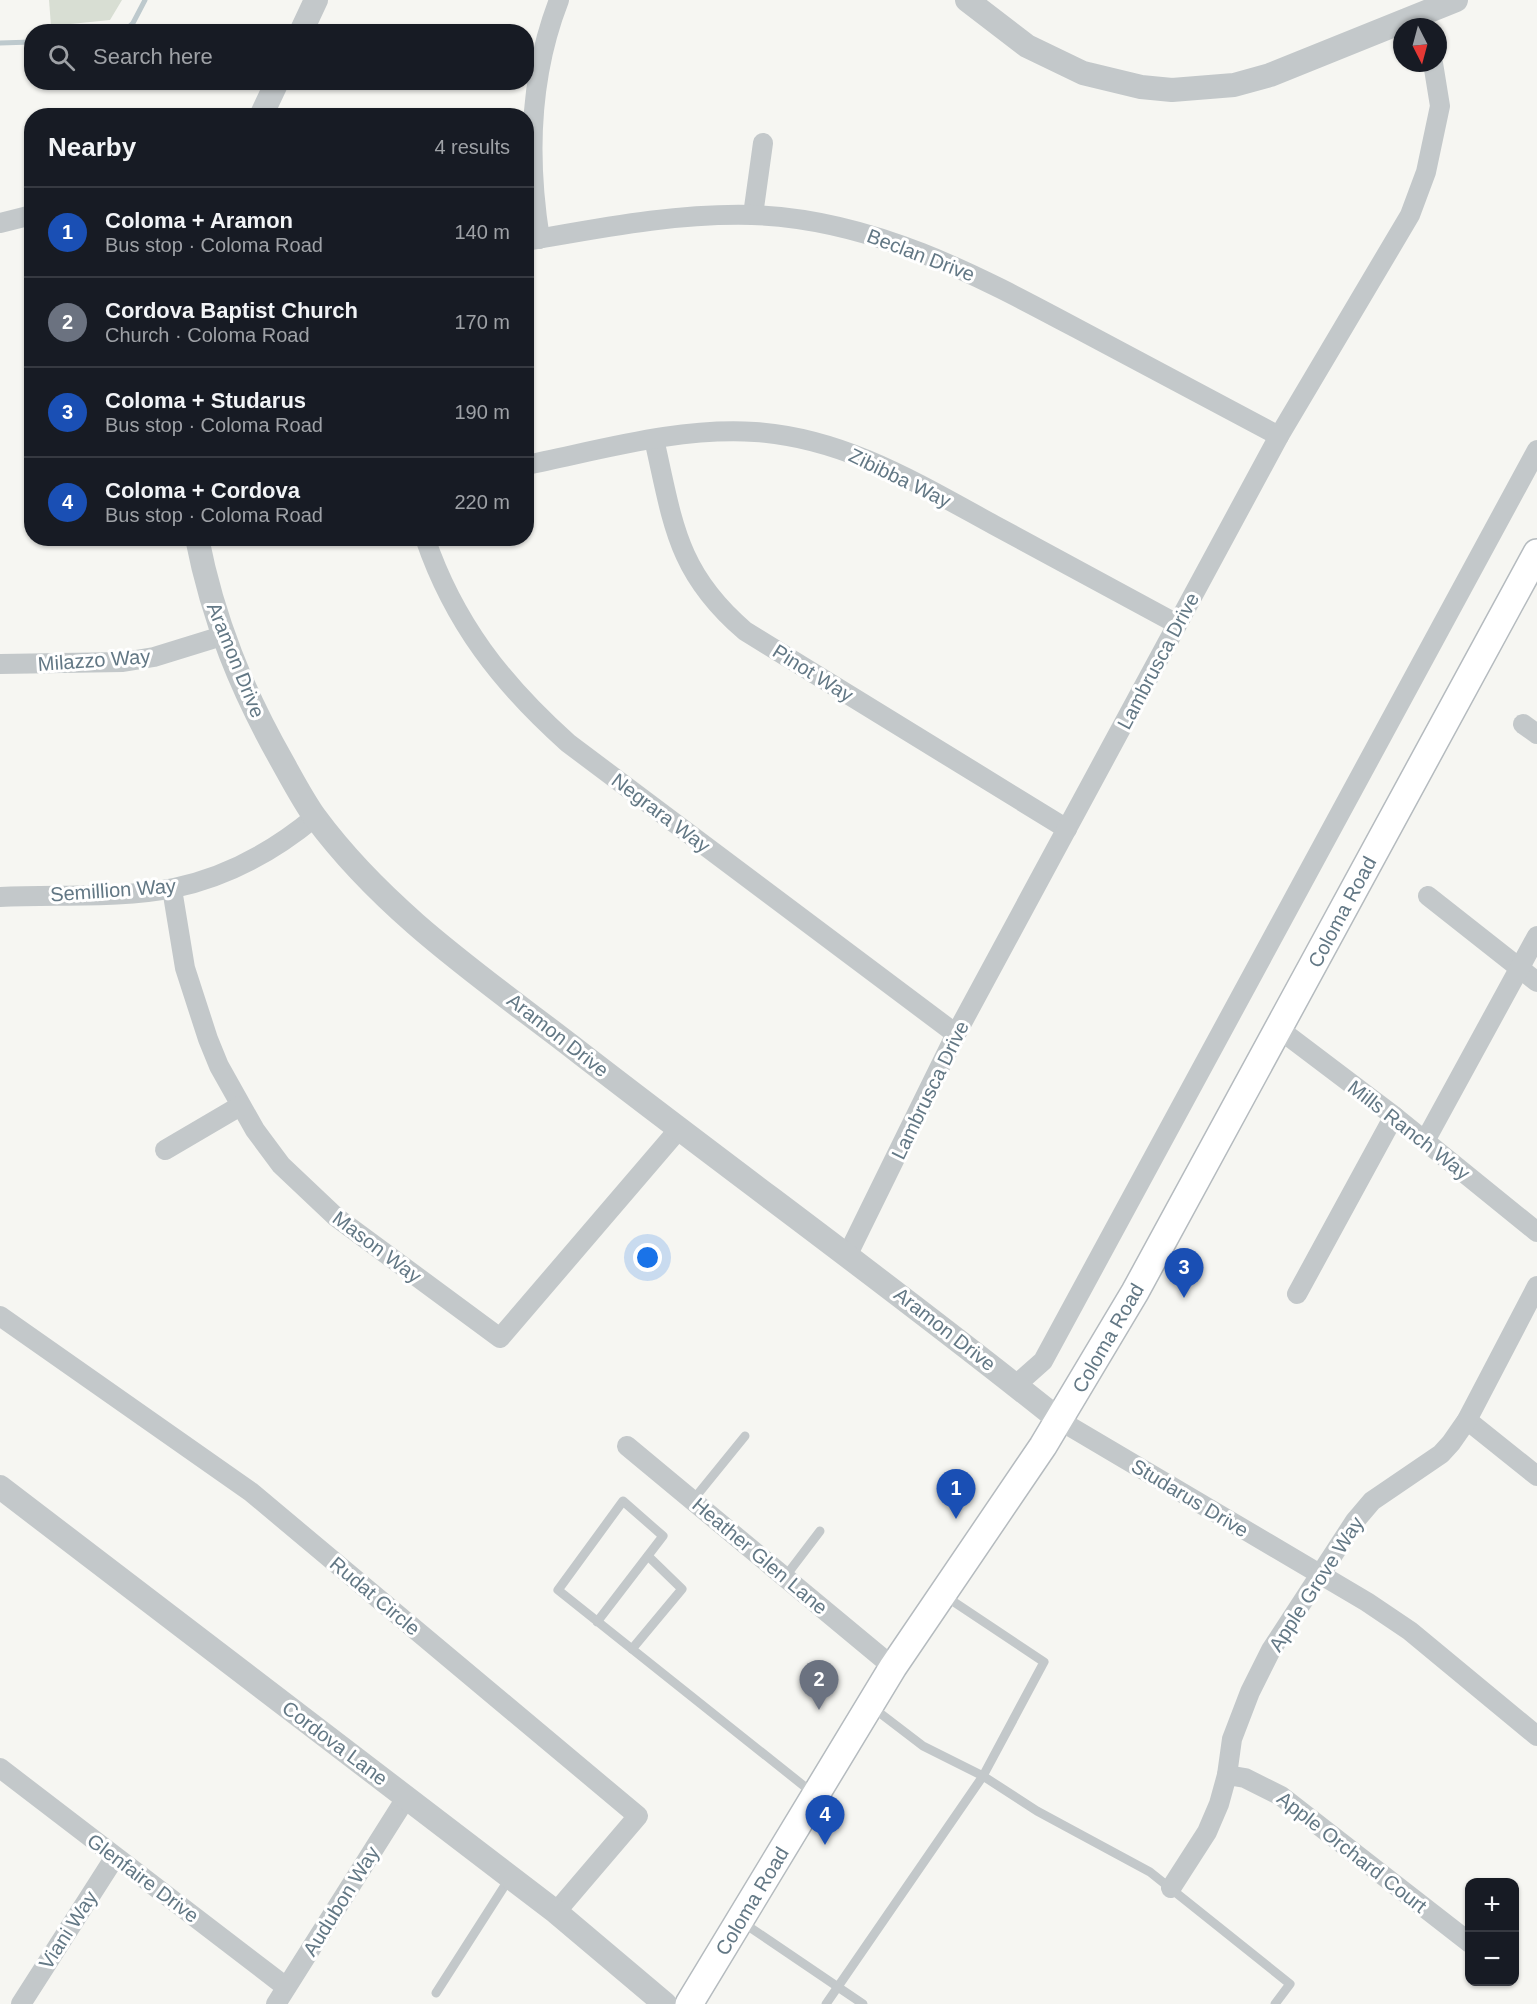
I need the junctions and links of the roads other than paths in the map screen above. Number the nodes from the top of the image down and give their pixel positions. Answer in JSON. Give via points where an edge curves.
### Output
{"nodes":[{"id":1,"x":316,"y":0,"type":"edge"},
{"id":2,"x":559,"y":0,"type":"edge"},
{"id":3,"x":967,"y":0,"type":"edge"},
{"id":4,"x":1456,"y":0,"type":"edge"},
{"id":5,"x":1425,"y":18,"type":"edge"},
{"id":6,"x":305,"y":24,"type":"edge"},
{"id":7,"x":1393,"y":31,"type":"edge"},
{"id":8,"x":1434,"y":72,"type":"edge"},
{"id":9,"x":273,"y":90,"type":"edge"},
{"id":10,"x":265,"y":108,"type":"edge"},
{"id":11,"x":534,"y":114,"type":"edge"},
{"id":12,"x":763,"y":143,"type":"dead end"},
{"id":13,"x":753,"y":215,"type":"junction"},
{"id":14,"x":24,"y":217,"type":"edge"},
{"id":15,"x":0,"y":223,"type":"edge"},
{"id":16,"x":534,"y":240,"type":"edge"},
{"id":17,"x":1279,"y":436,"type":"junction"},
{"id":18,"x":654,"y":439,"type":"junction"},
{"id":19,"x":1537,"y":450,"type":"edge"},
{"id":20,"x":534,"y":463,"type":"edge"},
{"id":21,"x":199,"y":546,"type":"edge"},
{"id":22,"x":428,"y":546,"type":"edge"},
{"id":23,"x":1535,"y":564,"type":"edge"},
{"id":24,"x":1177,"y":624,"type":"junction"},
{"id":25,"x":222,"y":636,"type":"junction"},
{"id":26,"x":0,"y":664,"type":"edge"},
{"id":27,"x":315,"y":817,"type":"junction"},
{"id":28,"x":1067,"y":829,"type":"junction"},
{"id":29,"x":171,"y":889,"type":"junction"},
{"id":30,"x":0,"y":897,"type":"edge"},
{"id":31,"x":1428,"y":897,"type":"dead end"},
{"id":32,"x":1537,"y":936,"type":"edge"},
{"id":33,"x":1519,"y":968,"type":"junction"},
{"id":34,"x":1537,"y":982,"type":"edge"},
{"id":35,"x":1279,"y":1029,"type":"junction"},
{"id":36,"x":956,"y":1034,"type":"junction"},
{"id":37,"x":240,"y":1106,"type":"junction"},
{"id":38,"x":1394,"y":1116,"type":"junction"},
{"id":39,"x":679,"y":1129,"type":"junction"},
{"id":40,"x":1425,"y":1141,"type":"junction"},
{"id":41,"x":165,"y":1150,"type":"dead end"},
{"id":42,"x":1537,"y":1232,"type":"edge"},
{"id":43,"x":848,"y":1254,"type":"junction"},
{"id":44,"x":1537,"y":1286,"type":"edge"},
{"id":45,"x":1297,"y":1294,"type":"dead end"},
{"id":46,"x":0,"y":1316,"type":"edge"},
{"id":47,"x":1016,"y":1385,"type":"junction"},
{"id":48,"x":1059,"y":1420,"type":"junction"},
{"id":49,"x":1467,"y":1420,"type":"junction"},
{"id":50,"x":745,"y":1436,"type":"dead end"},
{"id":51,"x":627,"y":1446,"type":"dead end"},
{"id":52,"x":1537,"y":1476,"type":"edge"},
{"id":53,"x":0,"y":1487,"type":"edge"},
{"id":54,"x":693,"y":1500,"type":"junction"},
{"id":55,"x":820,"y":1531,"type":"dead end"},
{"id":56,"x":648,"y":1556,"type":"junction"},
{"id":57,"x":1320,"y":1575,"type":"junction"},
{"id":58,"x":785,"y":1577,"type":"junction"},
{"id":59,"x":943,"y":1594,"type":"junction"},
{"id":60,"x":597,"y":1622,"type":"junction"},
{"id":61,"x":632,"y":1649,"type":"junction"},
{"id":62,"x":893,"y":1667,"type":"junction"},
{"id":63,"x":870,"y":1706,"type":"junction"},
{"id":64,"x":1537,"y":1736,"type":"edge"},
{"id":65,"x":0,"y":1768,"type":"edge"},
{"id":66,"x":1227,"y":1775,"type":"junction"},
{"id":67,"x":983,"y":1776,"type":"junction"},
{"id":68,"x":816,"y":1796,"type":"junction"},
{"id":69,"x":406,"y":1798,"type":"junction"},
{"id":70,"x":115,"y":1857,"type":"junction"},
{"id":71,"x":510,"y":1876,"type":"junction"},
{"id":72,"x":1171,"y":1888,"type":"junction"},
{"id":73,"x":556,"y":1912,"type":"junction"},
{"id":74,"x":740,"y":1920,"type":"junction"},
{"id":75,"x":1465,"y":1939,"type":"edge"},
{"id":76,"x":286,"y":1987,"type":"junction"},
{"id":77,"x":837,"y":1987,"type":"junction"},
{"id":78,"x":436,"y":1993,"type":"dead end"},
{"id":79,"x":21,"y":2004,"type":"edge"},
{"id":80,"x":276,"y":2004,"type":"edge"},
{"id":81,"x":665,"y":2004,"type":"edge"},
{"id":82,"x":689,"y":2004,"type":"edge"},
{"id":83,"x":826,"y":2004,"type":"edge"},
{"id":84,"x":863,"y":2004,"type":"edge"},
{"id":85,"x":1275,"y":2004,"type":"edge"}],
"edges":[{"from":1,"to":6,"type":"street"},
{"from":2,"to":11,"type":"street","via":[[541,63]]},
{"from":3,"to":7,"type":"street","via":[[1027,45],[1083,73],[1172,90],[1234,85]]},
{"from":4,"to":5,"type":"street"},
{"from":8,"to":17,"type":"street","name":"Lambrusca Drive","via":[[1440,106],[1426,172],[1410,215]]},
{"from":9,"to":10,"type":"street"},
{"from":12,"to":13,"type":"street"},
{"from":13,"to":16,"type":"street","name":"Beclan Drive","via":[[647,220]]},
{"from":13,"to":17,"type":"street","name":"Beclan Drive","via":[[830,224],[883,238],[972,273]]},
{"from":14,"to":15,"type":"street"},
{"from":17,"to":24,"type":"street","name":"Lambrusca Drive"},
{"from":18,"to":20,"type":"street","name":"Zibibba Way"},
{"from":18,"to":24,"type":"street","name":"Zibibba Way","via":[[716,431],[755,432],[798,437],[851,452],[885,466]]},
{"from":18,"to":28,"type":"street","name":"Pinot Way","via":[[676,537],[693,573],[725,614],[745,631]]},
{"from":19,"to":47,"type":"street","via":[[1043,1361]]},
{"from":21,"to":25,"type":"street","name":"Aramon Drive"},
{"from":22,"to":36,"type":"street","name":"Negrara Way","via":[[451,600],[474,640],[534,712],[568,743]]},
{"from":23,"to":35,"type":"main road","name":"Coloma Road"},
{"from":24,"to":28,"type":"street","name":"Lambrusca Drive"},
{"from":25,"to":26,"type":"street","name":"Milazzo Way","via":[[154,657],[123,662]]},
{"from":25,"to":27,"type":"street","name":"Aramon Drive","via":[[261,725]]},
{"from":27,"to":29,"type":"street","name":"Semillion Way","via":[[255,858],[224,873]]},
{"from":27,"to":39,"type":"street","name":"Aramon Drive","via":[[383,897]]},
{"from":28,"to":36,"type":"street","name":"Lambrusca Drive"},
{"from":29,"to":30,"type":"street","name":"Semillion Way"},
{"from":29,"to":37,"type":"street","name":"Mason Way","via":[[185,968],[208,1040]]},
{"from":31,"to":33,"type":"street"},
{"from":32,"to":33,"type":"street"},
{"from":33,"to":34,"type":"street"},
{"from":33,"to":40,"type":"street"},
{"from":35,"to":38,"type":"street","name":"Mills Ranch Way"},
{"from":35,"to":48,"type":"main road","name":"Coloma Road","via":[[1135,1292]]},
{"from":36,"to":43,"type":"street","name":"Lambrusca Drive"},
{"from":37,"to":39,"type":"street","name":"Mason Way","via":[[281,1165],[312,1196],[500,1338]]},
{"from":37,"to":41,"type":"street"},
{"from":38,"to":40,"type":"street","name":"Mills Ranch Way"},
{"from":38,"to":45,"type":"street"},
{"from":39,"to":43,"type":"street","name":"Aramon Drive"},
{"from":40,"to":42,"type":"street","name":"Mills Ranch Way"},
{"from":43,"to":47,"type":"street","name":"Aramon Drive"},
{"from":44,"to":49,"type":"street","name":"Apple Grove Way"},
{"from":46,"to":73,"type":"street","name":"Rudat Circle","via":[[251,1492],[638,1816]]},
{"from":47,"to":48,"type":"street","name":"Aramon Drive"},
{"from":48,"to":57,"type":"street","name":"Studarus Drive"},
{"from":48,"to":59,"type":"main road","name":"Coloma Road"},
{"from":49,"to":52,"type":"street"},
{"from":49,"to":57,"type":"street","name":"Apple Grove Way","via":[[1441,1454],[1372,1501]]},
{"from":50,"to":54,"type":"lane"},
{"from":51,"to":54,"type":"street","name":"Heather Glen Lane"},
{"from":53,"to":69,"type":"street","name":"Cordova Lane"},
{"from":54,"to":58,"type":"street","name":"Heather Glen Lane"},
{"from":55,"to":58,"type":"lane"},
{"from":56,"to":60,"type":"lane"},
{"from":56,"to":60,"type":"lane","via":[[663,1536],[623,1501],[558,1590]]},
{"from":56,"to":61,"type":"lane","via":[[682,1589]]},
{"from":57,"to":64,"type":"street","name":"Studarus Drive","via":[[1410,1631]]},
{"from":57,"to":66,"type":"street","name":"Apple Grove Way","via":[[1271,1650],[1250,1692],[1232,1739]]},
{"from":58,"to":62,"type":"street","name":"Heather Glen Lane"},
{"from":59,"to":62,"type":"main road","name":"Coloma Road"},
{"from":59,"to":67,"type":"lane","via":[[1044,1662]]},
{"from":60,"to":61,"type":"lane"},
{"from":61,"to":68,"type":"lane"},
{"from":62,"to":63,"type":"main road","name":"Coloma Road"},
{"from":63,"to":67,"type":"lane","via":[[923,1746]]},
{"from":63,"to":68,"type":"main road","name":"Coloma Road"},
{"from":65,"to":70,"type":"street","name":"Glenfaire Drive"},
{"from":66,"to":72,"type":"street","name":"Apple Grove Way","via":[[1207,1832]]},
{"from":66,"to":75,"type":"street","name":"Apple Orchard Court","via":[[1245,1778],[1281,1796]]},
{"from":67,"to":72,"type":"lane"},
{"from":67,"to":77,"type":"lane"},
{"from":68,"to":74,"type":"main road","name":"Coloma Road"},
{"from":69,"to":71,"type":"street","name":"Cordova Lane"},
{"from":69,"to":76,"type":"street","name":"Audubon Way"},
{"from":70,"to":76,"type":"street","name":"Glenfaire Drive"},
{"from":70,"to":79,"type":"street","name":"Viani Way"},
{"from":71,"to":73,"type":"street","name":"Cordova Lane"},
{"from":71,"to":78,"type":"lane"},
{"from":72,"to":85,"type":"lane","via":[[1290,1983]]},
{"from":73,"to":81,"type":"street","name":"Cordova Lane"},
{"from":74,"to":77,"type":"lane"},
{"from":74,"to":82,"type":"main road","name":"Coloma Road"},
{"from":76,"to":80,"type":"street","name":"Audubon Way"},
{"from":77,"to":83,"type":"lane"},
{"from":77,"to":84,"type":"lane"}]}
